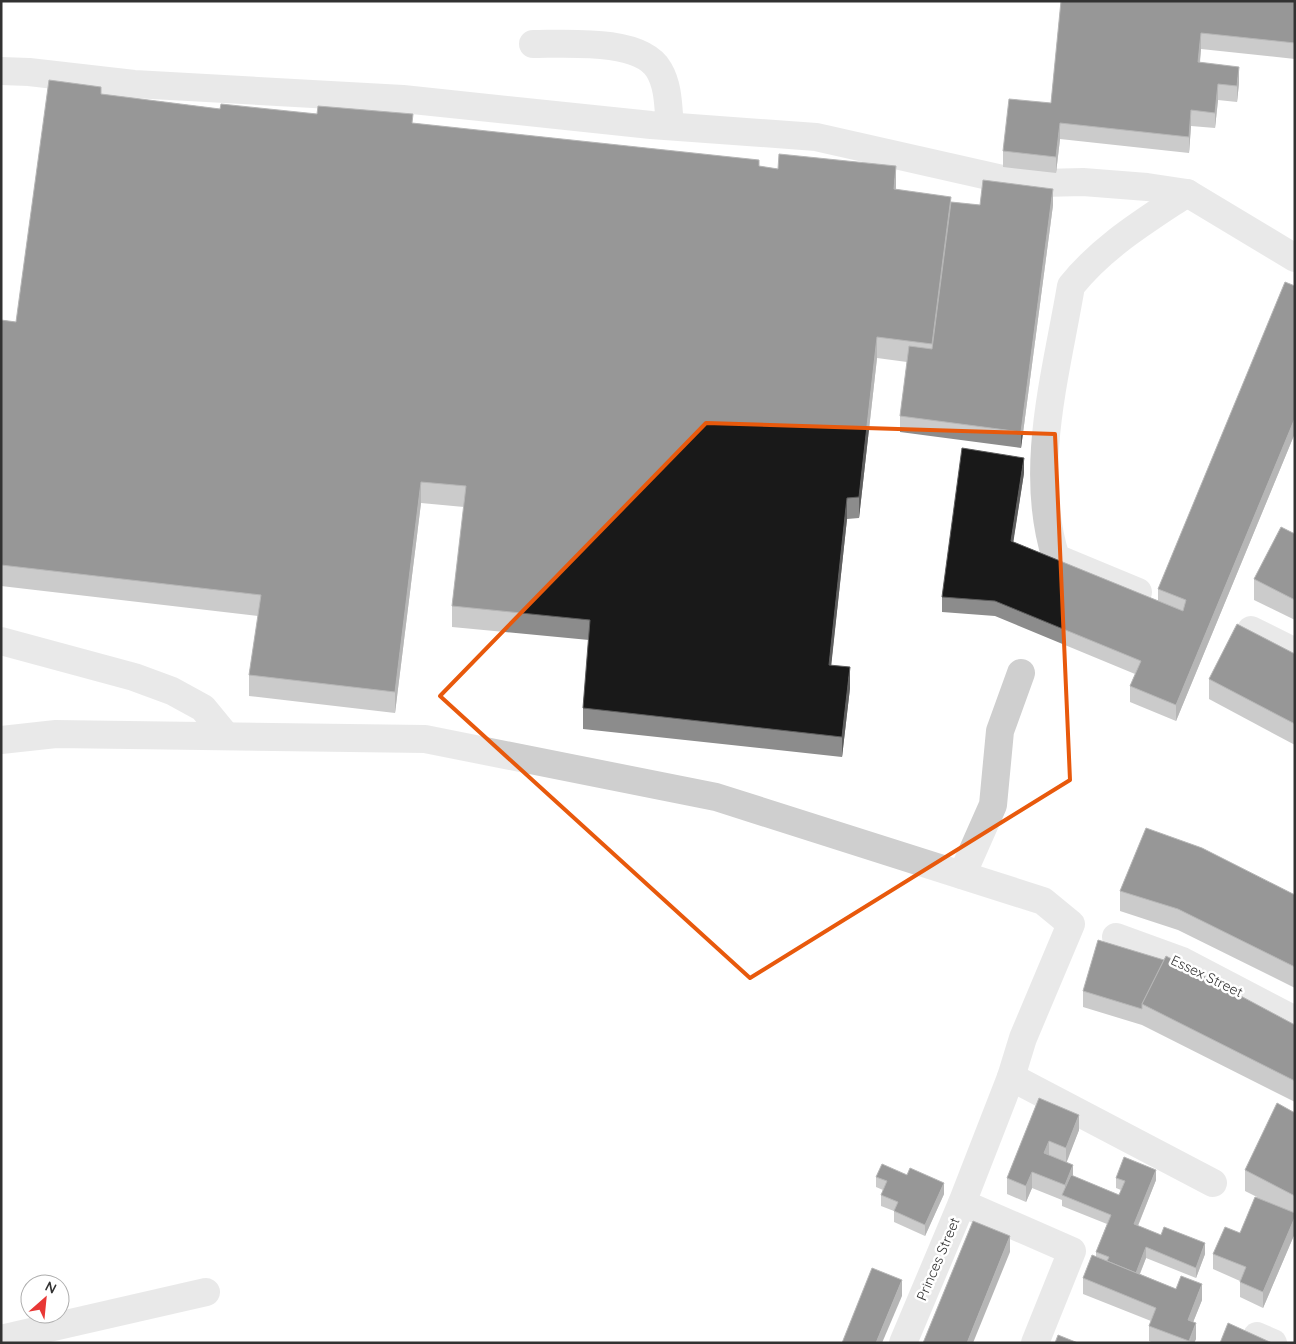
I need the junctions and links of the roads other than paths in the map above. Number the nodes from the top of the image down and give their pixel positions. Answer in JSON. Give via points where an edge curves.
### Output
{"nodes":[{"id":1,"x":532,"y":44,"type":"dead end"},
{"id":2,"x":1,"y":71,"type":"edge"},
{"id":3,"x":670,"y":126,"type":"junction"},
{"id":4,"x":1187,"y":193,"type":"junction"},
{"id":5,"x":1295,"y":258,"type":"edge"},
{"id":6,"x":1138,"y":592,"type":"edge"},
{"id":7,"x":1251,"y":630,"type":"edge"},
{"id":8,"x":1,"y":641,"type":"edge"},
{"id":9,"x":1295,"y":652,"type":"edge"},
{"id":10,"x":1021,"y":672,"type":"dead end"},
{"id":11,"x":226,"y":736,"type":"junction"},
{"id":12,"x":1,"y":740,"type":"edge"},
{"id":13,"x":962,"y":875,"type":"junction"},
{"id":14,"x":1116,"y":937,"type":"dead end"},
{"id":15,"x":1295,"y":1020,"type":"edge"},
{"id":16,"x":1011,"y":1077,"type":"junction"},
{"id":17,"x":1213,"y":1183,"type":"dead end"},
{"id":18,"x":962,"y":1203,"type":"junction"},
{"id":19,"x":206,"y":1292,"type":"dead end"},
{"id":20,"x":1,"y":1339,"type":"edge"},
{"id":21,"x":903,"y":1343,"type":"edge"},
{"id":22,"x":1035,"y":1343,"type":"edge"}],
"edges":[{"from":1,"to":3,"type":"street","via":[[626,48],[643,54],[653,62],[664,82]]},
{"from":2,"to":3,"type":"street","via":[[134,84],[403,99]]},
{"from":3,"to":4,"type":"street","via":[[816,138],[1002,179],[1147,186]]},
{"from":4,"to":5,"type":"street"},
{"from":4,"to":6,"type":"street","via":[[1114,241],[1071,286],[1043,466],[1048,532],[1056,558]]},
{"from":7,"to":9,"type":"street"},
{"from":8,"to":11,"type":"street","via":[[134,677],[172,691],[203,708]]},
{"from":10,"to":13,"type":"street","via":[[1000,731],[993,805]]},
{"from":11,"to":12,"type":"street","via":[[56,734]]},
{"from":11,"to":13,"type":"street","via":[[425,738],[716,797]]},
{"from":13,"to":16,"type":"street","via":[[1043,901],[1071,924],[1023,1038]]},
{"from":14,"to":15,"type":"street","name":"Essex Street","via":[[1182,961]]},
{"from":16,"to":17,"type":"street"},
{"from":16,"to":18,"type":"street"},
{"from":18,"to":21,"type":"street","name":"Princes Street"},
{"from":18,"to":22,"type":"street","name":"Princes Street","via":[[1072,1250]]},
{"from":19,"to":20,"type":"street"}]}
